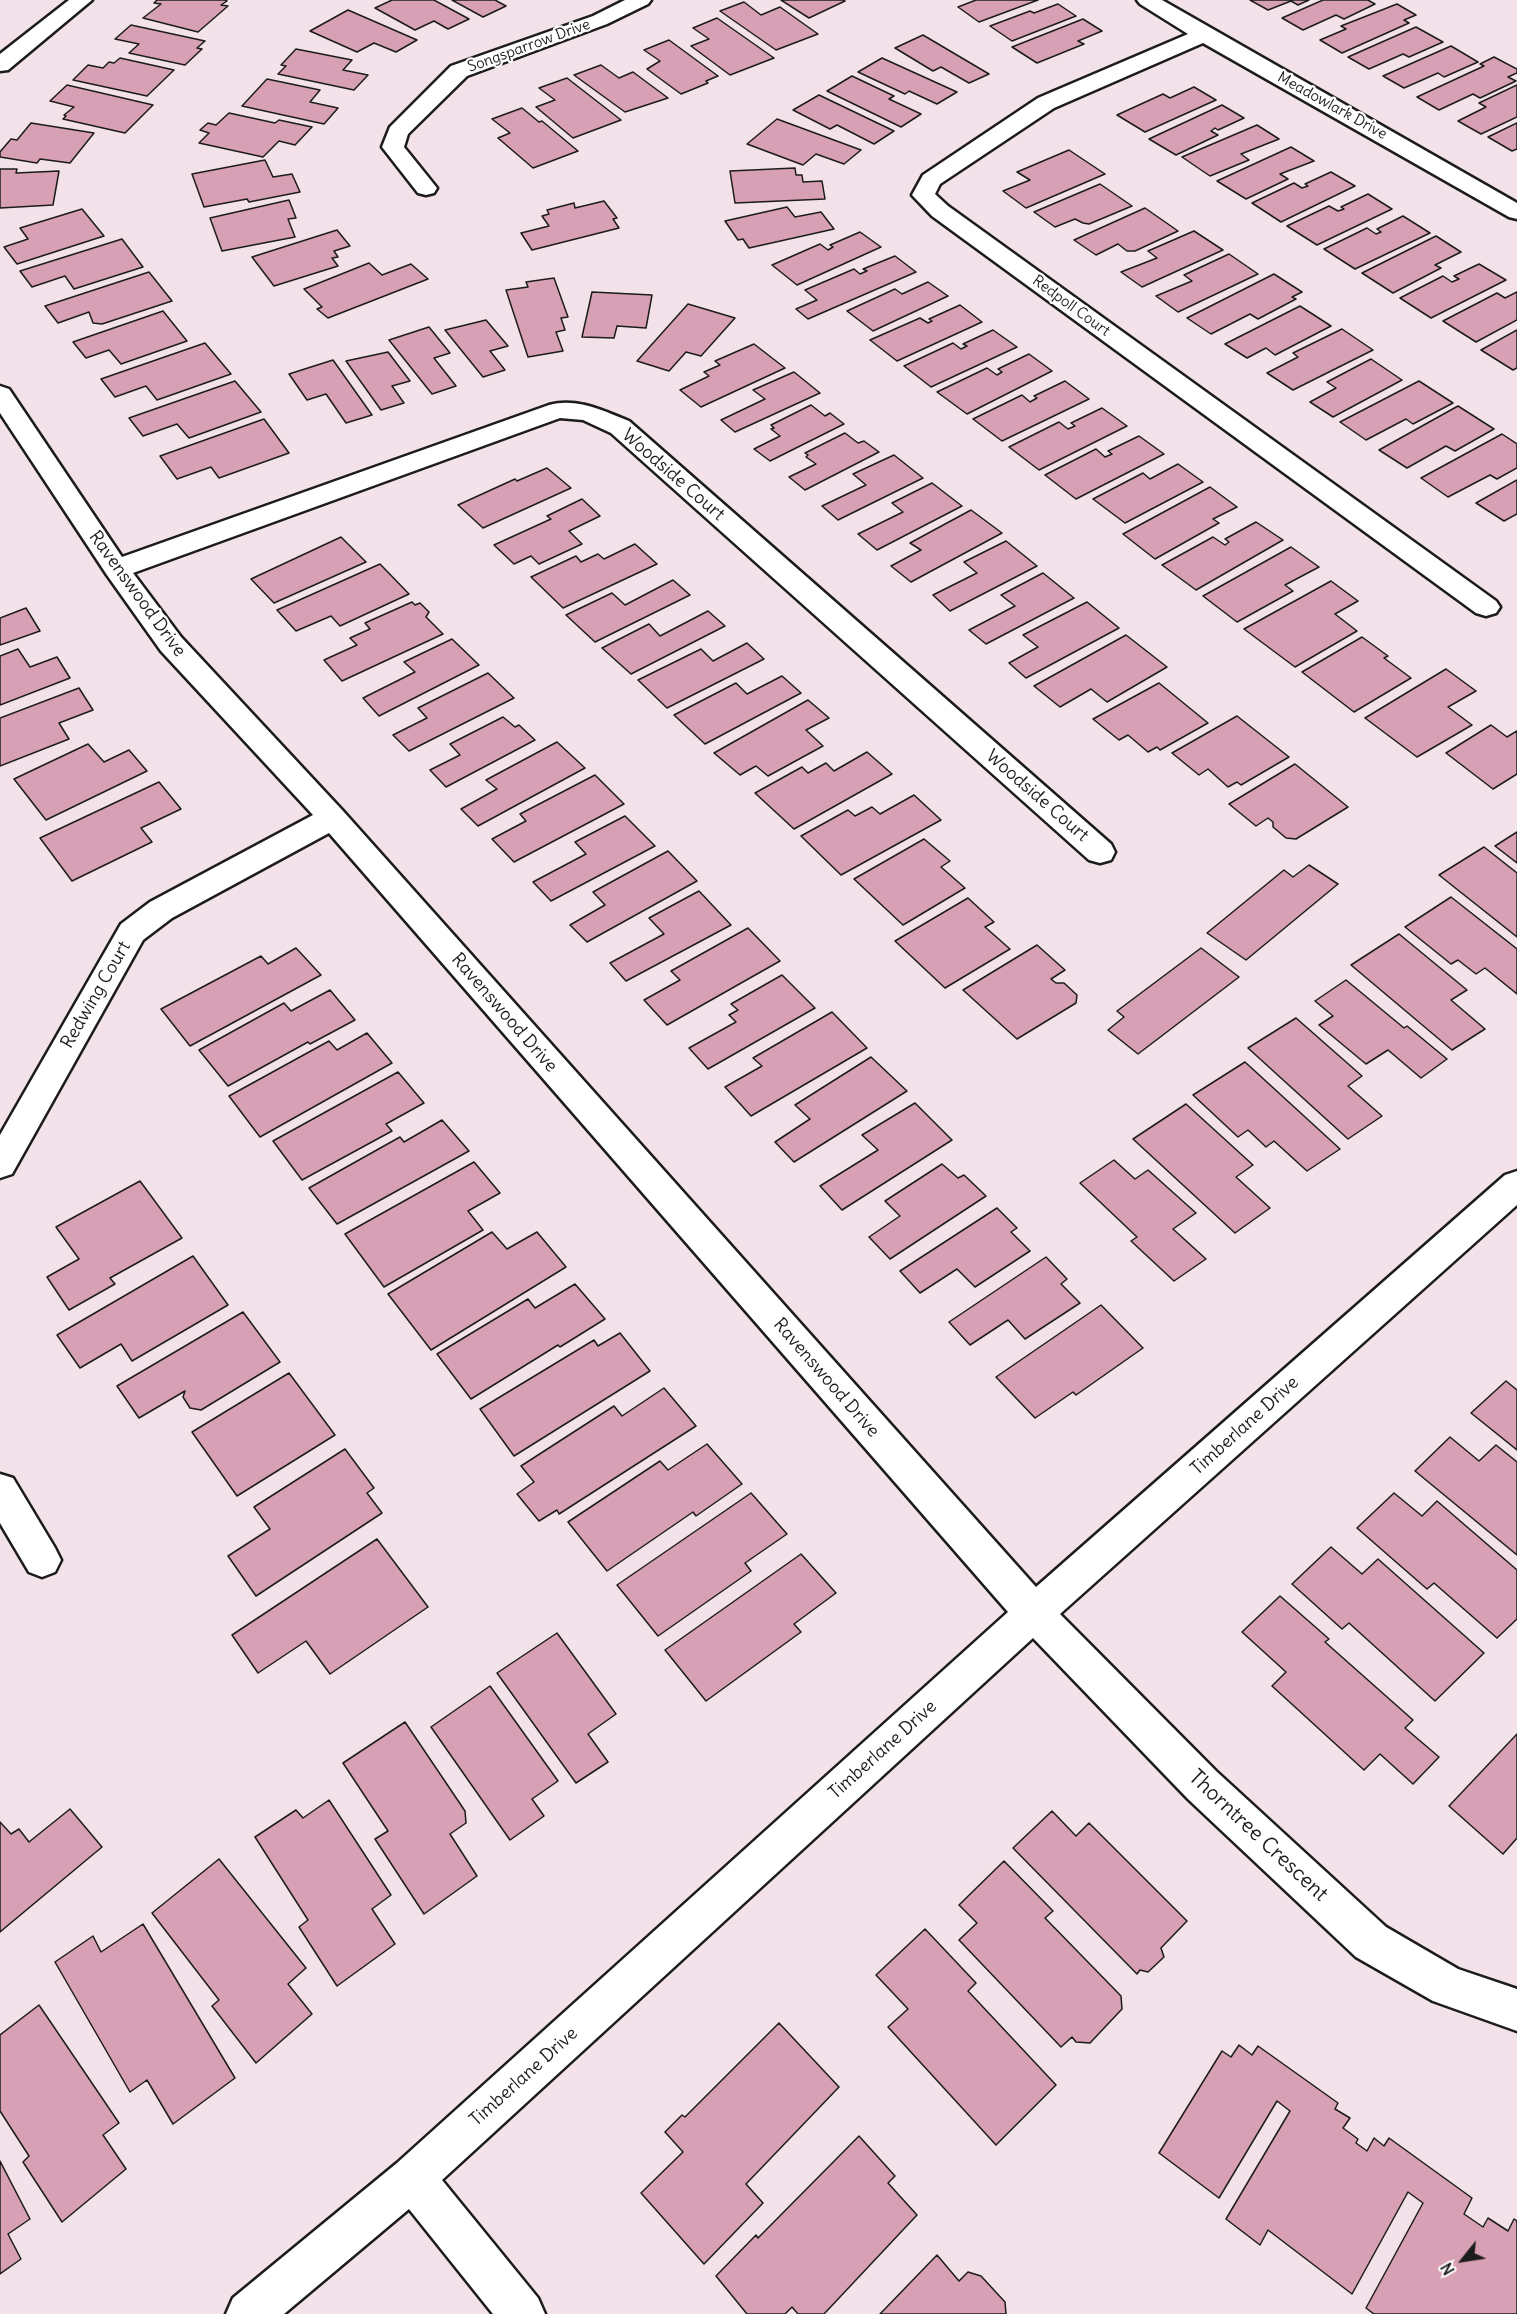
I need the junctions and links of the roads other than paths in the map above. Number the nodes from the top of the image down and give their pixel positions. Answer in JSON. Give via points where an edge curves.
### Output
{"nodes":[{"id":1,"x":82,"y":0,"type":"edge"},
{"id":2,"x":641,"y":0,"type":"edge"},
{"id":3,"x":1147,"y":0,"type":"edge"},
{"id":4,"x":1204,"y":35,"type":"junction"},
{"id":5,"x":0,"y":64,"type":"edge"},
{"id":6,"x":426,"y":188,"type":"dead end"},
{"id":7,"x":1517,"y":212,"type":"edge"},
{"id":8,"x":0,"y":394,"type":"edge"},
{"id":9,"x":116,"y":569,"type":"junction"},
{"id":10,"x":1486,"y":607,"type":"dead end"},
{"id":11,"x":333,"y":818,"type":"junction"},
{"id":12,"x":1100,"y":852,"type":"dead end"},
{"id":13,"x":0,"y":1165,"type":"edge"},
{"id":14,"x":1517,"y":1185,"type":"edge"},
{"id":15,"x":0,"y":1490,"type":"edge"},
{"id":16,"x":42,"y":1560,"type":"dead end"},
{"id":17,"x":1034,"y":1613,"type":"junction"},
{"id":18,"x":1517,"y":2010,"type":"edge"},
{"id":19,"x":412,"y":2178,"type":"junction"},
{"id":20,"x":249,"y":2314,"type":"edge"},
{"id":21,"x":522,"y":2314,"type":"edge"}],
"edges":[{"from":1,"to":5,"type":"street"},
{"from":2,"to":6,"type":"street","name":"Songsparrow Drive","via":[[600,20],[459,71],[398,132],[393,147]]},
{"from":3,"to":4,"type":"street","name":"Meadowlark Drive"},
{"from":4,"to":7,"type":"street","name":"Meadowlark Drive"},
{"from":4,"to":10,"type":"street","name":"Redpoll Court","via":[[1046,103],[932,180],[923,195]]},
{"from":8,"to":9,"type":"street","name":"Ravenswood Drive"},
{"from":9,"to":11,"type":"street","name":"Ravenswood Drive","via":[[171,644]]},
{"from":9,"to":12,"type":"street","name":"Woodside Court","via":[[558,410],[588,413],[620,427]]},
{"from":11,"to":13,"type":"street","name":"Redwing Court","via":[[161,910],[132,932]]},
{"from":11,"to":17,"type":"street","name":"Ravenswood Drive"},
{"from":14,"to":17,"type":"street","name":"Timberlane Drive"},
{"from":15,"to":16,"type":"street"},
{"from":17,"to":18,"type":"street","name":"Thorntree Crescent","via":[[1202,1785],[1371,1941],[1448,1986]]},
{"from":17,"to":19,"type":"street","name":"Timberlane Drive"},
{"from":19,"to":20,"type":"street","name":"Timberlane Drive"},
{"from":19,"to":21,"type":"street"}]}
